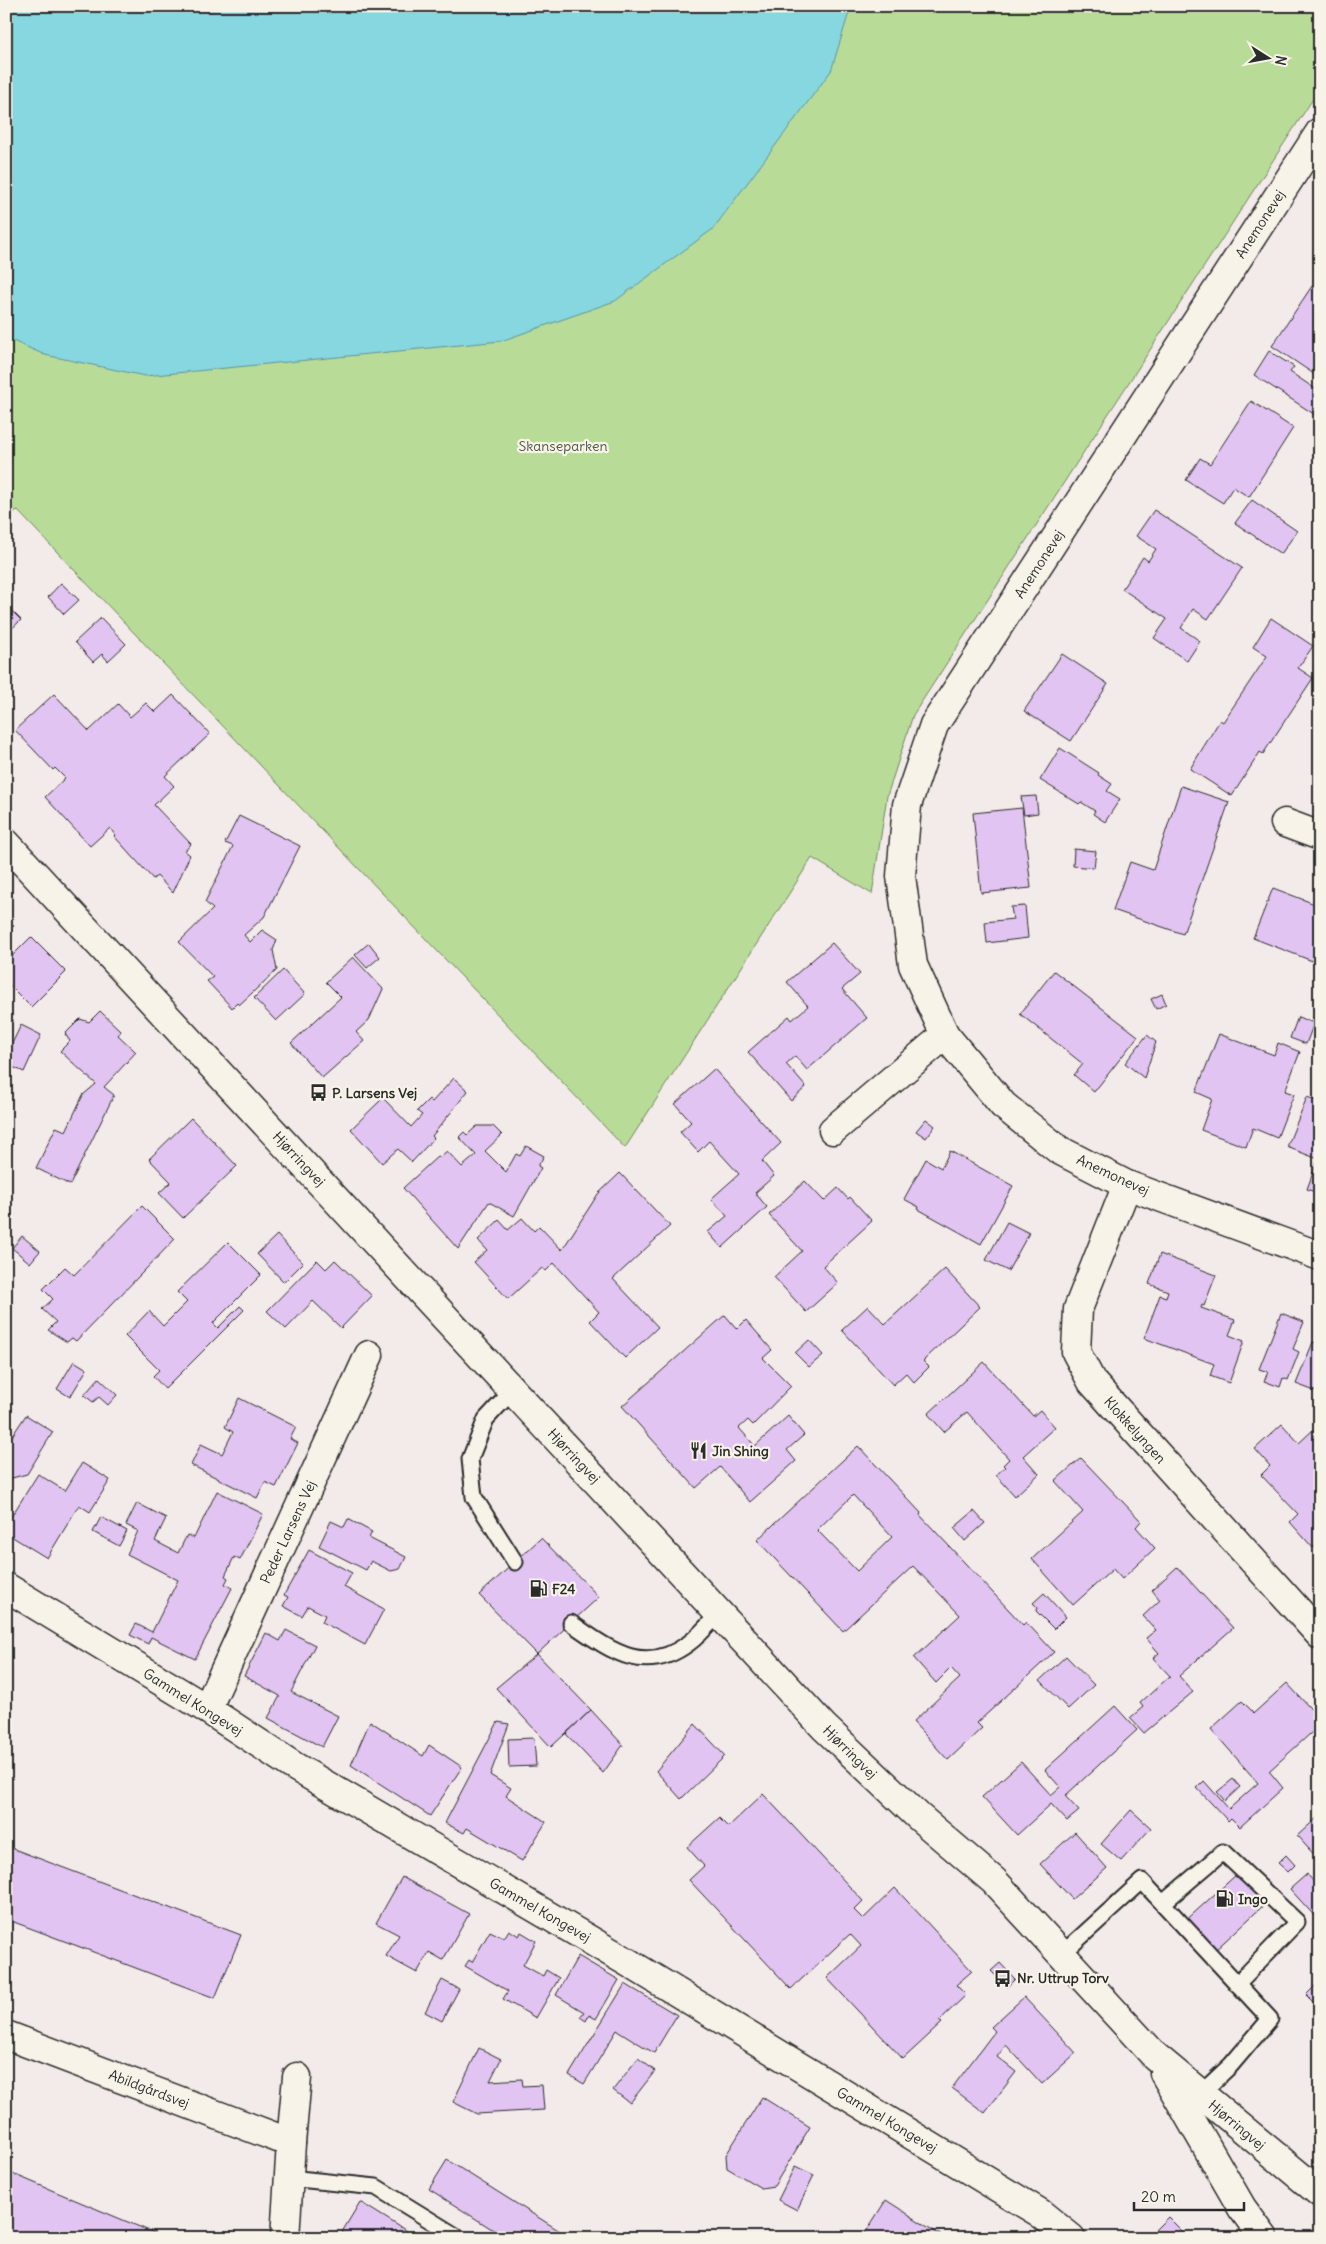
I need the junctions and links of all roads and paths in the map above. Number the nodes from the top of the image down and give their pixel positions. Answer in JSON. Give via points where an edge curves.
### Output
{"nodes":[{"id":1,"x":1320,"y":132,"type":"edge"},
{"id":2,"x":1285,"y":823,"type":"dead end"},
{"id":3,"x":1320,"y":836,"type":"edge"},
{"id":4,"x":6,"y":843,"type":"edge"},
{"id":5,"x":945,"y":1035,"type":"junction"},
{"id":6,"x":833,"y":1130,"type":"dead end"},
{"id":7,"x":1127,"y":1185,"type":"junction"},
{"id":8,"x":1320,"y":1256,"type":"edge"},
{"id":9,"x":369,"y":1355,"type":"dead end"},
{"id":10,"x":513,"y":1390,"type":"junction"},
{"id":11,"x":515,"y":1562,"type":"dead end"},
{"id":12,"x":6,"y":1587,"type":"edge"},
{"id":13,"x":719,"y":1613,"type":"junction"},
{"id":14,"x":571,"y":1623,"type":"dead end"},
{"id":15,"x":1320,"y":1635,"type":"edge"},
{"id":16,"x":207,"y":1709,"type":"junction"},
{"id":17,"x":1163,"y":1903,"type":"junction"},
{"id":18,"x":1062,"y":1954,"type":"junction"},
{"id":19,"x":1237,"y":1984,"type":"junction"},
{"id":20,"x":6,"y":2035,"type":"edge"},
{"id":21,"x":297,"y":2077,"type":"dead end"},
{"id":22,"x":1192,"y":2101,"type":"junction"},
{"id":23,"x":291,"y":2143,"type":"junction"},
{"id":24,"x":289,"y":2178,"type":"junction"},
{"id":25,"x":1320,"y":2193,"type":"edge"},
{"id":26,"x":285,"y":2238,"type":"edge"},
{"id":27,"x":458,"y":2238,"type":"edge"},
{"id":28,"x":1071,"y":2238,"type":"edge"},
{"id":29,"x":1264,"y":2238,"type":"edge"}],
"edges":[{"from":1,"to":5,"type":"street","name":"Anemonevej","via":[[934,725],[907,805],[901,876],[913,965]]},
{"from":2,"to":3,"type":"street"},
{"from":4,"to":10,"type":"street","name":"Hjørringvej"},
{"from":5,"to":6,"type":"street"},
{"from":5,"to":7,"type":"street","name":"Anemonevej","via":[[1003,1105],[1060,1150]]},
{"from":7,"to":8,"type":"street","name":"Anemonevej"},
{"from":7,"to":15,"type":"street","name":"Klokkelyngen","via":[[1078,1309],[1076,1352],[1092,1382]]},
{"from":9,"to":16,"type":"street","name":"Peder Larsens Vej"},
{"from":10,"to":11,"type":"lane","via":[[486,1419],[470,1459],[474,1497]]},
{"from":10,"to":13,"type":"street","name":"Hjørringvej"},
{"from":12,"to":16,"type":"street","name":"Gammel Kongevej"},
{"from":13,"to":14,"type":"lane","via":[[691,1642],[657,1659],[625,1657]]},
{"from":13,"to":18,"type":"street","name":"Hjørringvej","via":[[824,1727],[919,1817],[994,1881]]},
{"from":16,"to":28,"type":"street","name":"Gammel Kongevej","via":[[292,1765],[629,1962],[1031,2208]]},
{"from":17,"to":18,"type":"lane","via":[[1142,1881]]},
{"from":17,"to":19,"type":"lane"},
{"from":17,"to":19,"type":"lane","via":[[1223,1852],[1297,1922]]},
{"from":18,"to":22,"type":"street","name":"Hjørringvej"},
{"from":19,"to":22,"type":"lane","via":[[1270,2019],[1231,2065]]},
{"from":20,"to":23,"type":"street","name":"Abildgårdsvej"},
{"from":21,"to":23,"type":"street"},
{"from":22,"to":25,"type":"street","name":"Hjørringvej"},
{"from":22,"to":29,"type":"street","name":"Hjørringvej","via":[[1242,2208]]},
{"from":23,"to":24,"type":"street"},
{"from":24,"to":26,"type":"street"},
{"from":24,"to":27,"type":"lane","via":[[376,2187]]}]}
